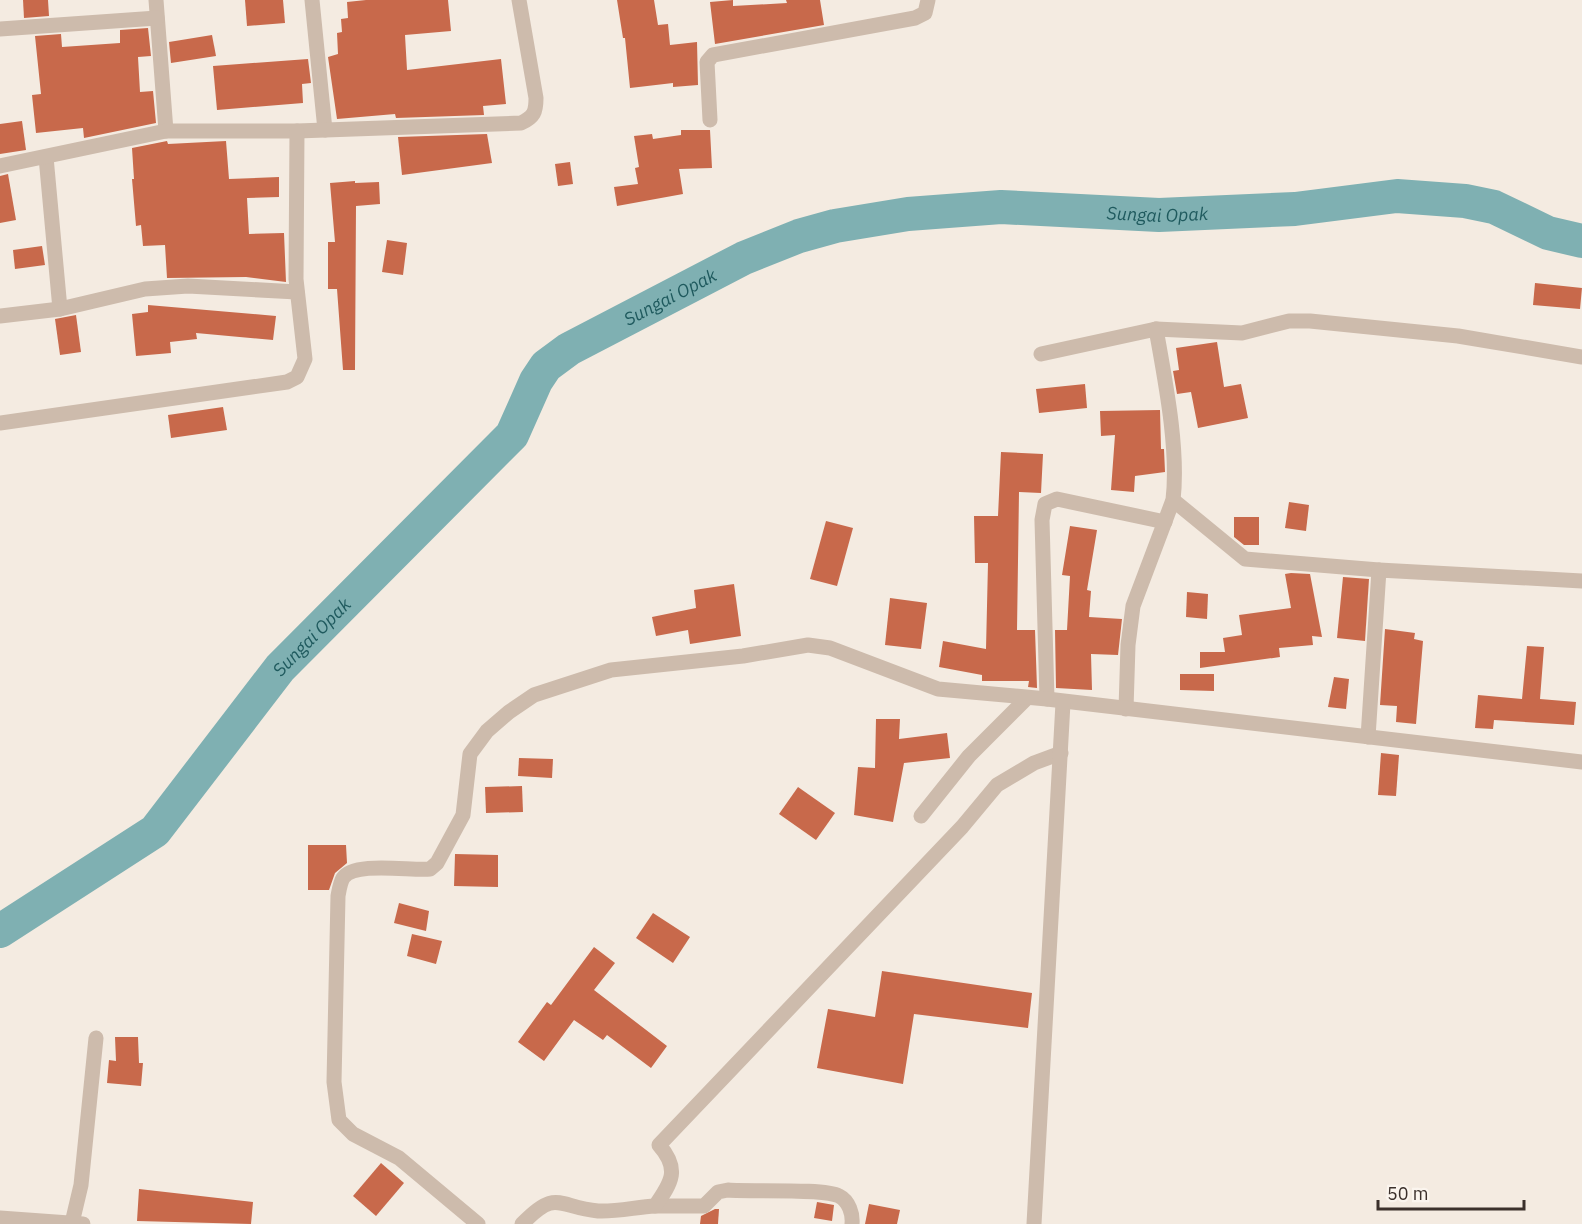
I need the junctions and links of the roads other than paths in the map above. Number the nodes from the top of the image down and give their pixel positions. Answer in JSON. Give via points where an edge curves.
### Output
{"nodes":[{"id":1,"x":156,"y":0,"type":"edge"},
{"id":2,"x":312,"y":0,"type":"edge"},
{"id":3,"x":519,"y":0,"type":"edge"},
{"id":4,"x":928,"y":0,"type":"edge"},
{"id":5,"x":157,"y":18,"type":"junction"},
{"id":6,"x":0,"y":29,"type":"edge"},
{"id":7,"x":710,"y":120,"type":"dead end"},
{"id":8,"x":325,"y":130,"type":"junction"},
{"id":9,"x":166,"y":131,"type":"junction"},
{"id":10,"x":297,"y":131,"type":"junction"},
{"id":11,"x":46,"y":157,"type":"junction"},
{"id":12,"x":0,"y":166,"type":"edge"},
{"id":13,"x":297,"y":292,"type":"junction"},
{"id":14,"x":60,"y":309,"type":"junction"},
{"id":15,"x":0,"y":316,"type":"edge"},
{"id":16,"x":1157,"y":335,"type":"junction"},
{"id":17,"x":1041,"y":354,"type":"dead end"},
{"id":18,"x":1582,"y":357,"type":"edge"},
{"id":19,"x":0,"y":423,"type":"edge"},
{"id":20,"x":1173,"y":500,"type":"junction"},
{"id":21,"x":1165,"y":522,"type":"junction"},
{"id":22,"x":1379,"y":570,"type":"junction"},
{"id":23,"x":1582,"y":581,"type":"edge"},
{"id":24,"x":1028,"y":698,"type":"junction"},
{"id":25,"x":1047,"y":699,"type":"junction"},
{"id":26,"x":1063,"y":703,"type":"junction"},
{"id":27,"x":1126,"y":709,"type":"junction"},
{"id":28,"x":1368,"y":737,"type":"junction"},
{"id":29,"x":1061,"y":753,"type":"junction"},
{"id":30,"x":1582,"y":762,"type":"edge"},
{"id":31,"x":921,"y":816,"type":"dead end"},
{"id":32,"x":96,"y":1038,"type":"dead end"},
{"id":33,"x":655,"y":1206,"type":"junction"},
{"id":34,"x":0,"y":1218,"type":"edge"},
{"id":35,"x":78,"y":1224,"type":"edge"},
{"id":36,"x":478,"y":1224,"type":"edge"},
{"id":37,"x":522,"y":1224,"type":"edge"},
{"id":38,"x":852,"y":1224,"type":"edge"},
{"id":39,"x":1034,"y":1224,"type":"edge"}],
"edges":[{"from":1,"to":5,"type":"street"},
{"from":2,"to":8,"type":"street"},
{"from":3,"to":8,"type":"street","via":[[536,98],[536,111],[530,119],[509,124]]},
{"from":4,"to":7,"type":"street","via":[[926,13],[915,18],[713,55],[707,62]]},
{"from":5,"to":6,"type":"street"},
{"from":5,"to":9,"type":"street"},
{"from":8,"to":10,"type":"street"},
{"from":9,"to":10,"type":"street"},
{"from":9,"to":11,"type":"street"},
{"from":10,"to":13,"type":"street"},
{"from":11,"to":12,"type":"street"},
{"from":11,"to":14,"type":"street"},
{"from":13,"to":14,"type":"street","via":[[188,286],[145,289]]},
{"from":13,"to":19,"type":"street","via":[[305,360],[297,377],[287,382]]},
{"from":14,"to":15,"type":"street"},
{"from":16,"to":17,"type":"street"},
{"from":16,"to":18,"type":"street","via":[[1242,333],[1271,324],[1310,321],[1458,336]]},
{"from":16,"to":20,"type":"street","via":[[1175,461]]},
{"from":20,"to":21,"type":"street"},
{"from":20,"to":22,"type":"street","via":[[1245,559]]},
{"from":21,"to":25,"type":"street","via":[[1057,499],[1045,504],[1042,520]]},
{"from":21,"to":27,"type":"street","via":[[1133,606]]},
{"from":22,"to":23,"type":"street"},
{"from":22,"to":28,"type":"street"},
{"from":24,"to":25,"type":"street"},
{"from":24,"to":31,"type":"street","via":[[969,756]]},
{"from":24,"to":36,"type":"street","via":[[938,690],[830,648],[808,645],[611,670],[534,695],[487,731],[470,754],[463,815],[437,863],[430,869],[359,869],[343,879],[338,896],[334,1070],[334,1098],[345,1128],[399,1158]]},
{"from":25,"to":26,"type":"street"},
{"from":26,"to":27,"type":"street"},
{"from":26,"to":29,"type":"street"},
{"from":27,"to":28,"type":"street"},
{"from":28,"to":30,"type":"street"},
{"from":29,"to":33,"type":"street","via":[[1034,763],[997,785],[962,827],[659,1145],[669,1156],[672,1167],[669,1186]]},
{"from":29,"to":39,"type":"street"},
{"from":32,"to":35,"type":"street"},
{"from":33,"to":37,"type":"street","via":[[600,1211],[551,1202],[542,1205]]},
{"from":33,"to":38,"type":"street","via":[[704,1206],[718,1192],[728,1190],[823,1193],[839,1196],[848,1204]]},
{"from":34,"to":35,"type":"street"}]}
